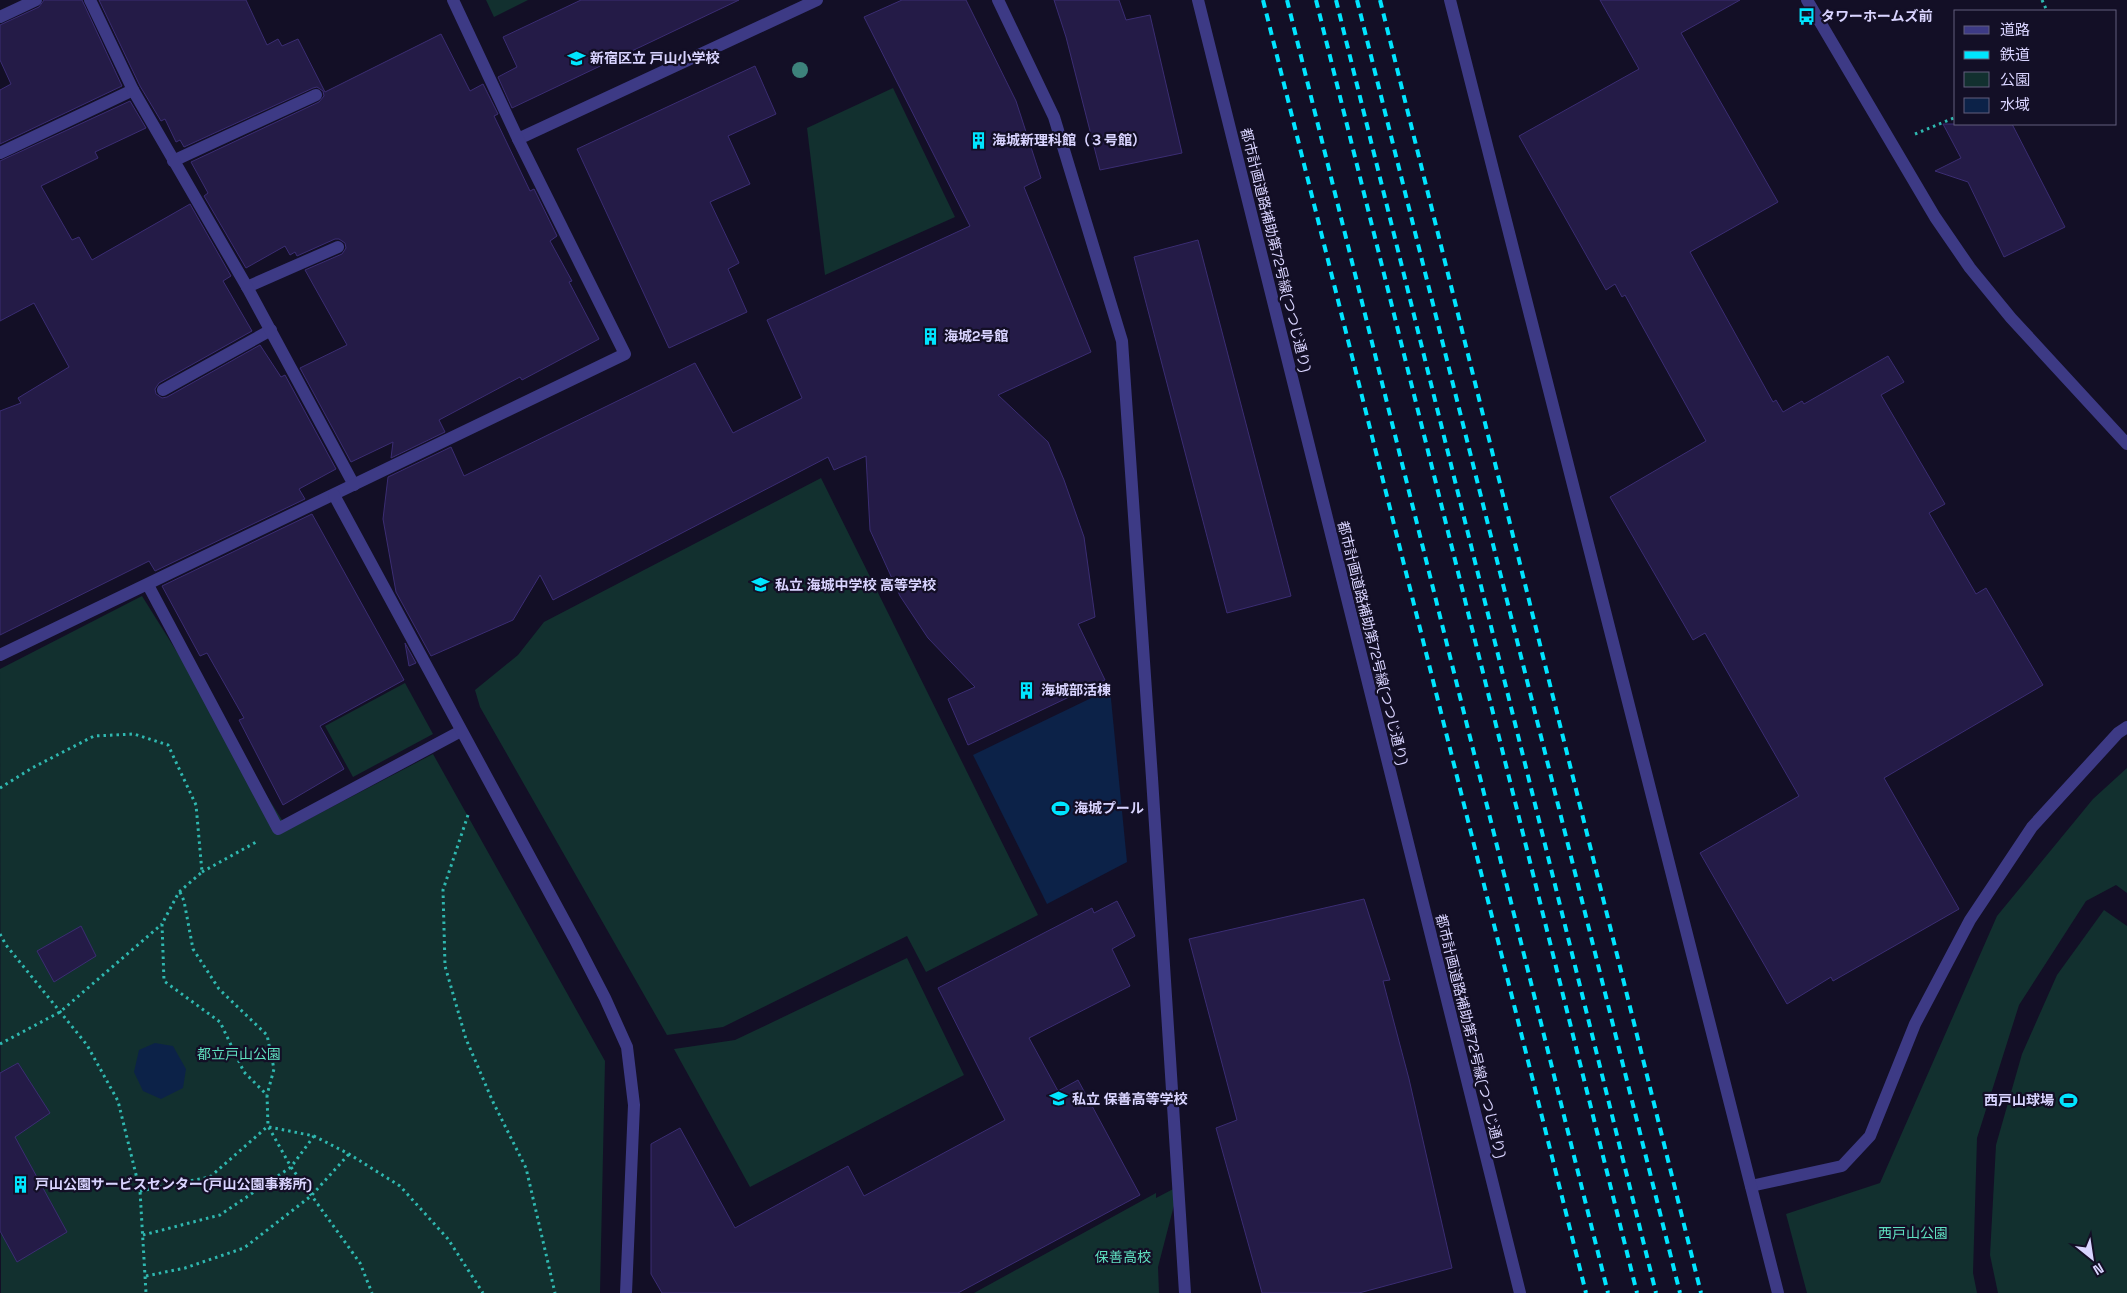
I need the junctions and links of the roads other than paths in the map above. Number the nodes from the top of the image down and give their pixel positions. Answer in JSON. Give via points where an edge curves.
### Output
{"nodes":[{"id":1,"x":36,"y":0,"type":"edge"},
{"id":2,"x":90,"y":0,"type":"edge"},
{"id":3,"x":453,"y":0,"type":"edge"},
{"id":4,"x":817,"y":0,"type":"edge"},
{"id":5,"x":998,"y":0,"type":"edge"},
{"id":6,"x":1198,"y":0,"type":"edge"},
{"id":7,"x":1450,"y":0,"type":"edge"},
{"id":8,"x":1807,"y":0,"type":"edge"},
{"id":9,"x":0,"y":17,"type":"edge"},
{"id":10,"x":133,"y":90,"type":"junction"},
{"id":11,"x":316,"y":95,"type":"dead end"},
{"id":12,"x":518,"y":139,"type":"junction"},
{"id":13,"x":0,"y":153,"type":"edge"},
{"id":14,"x":174,"y":161,"type":"junction"},
{"id":15,"x":338,"y":247,"type":"dead end"},
{"id":16,"x":247,"y":287,"type":"junction"},
{"id":17,"x":271,"y":330,"type":"junction"},
{"id":18,"x":163,"y":390,"type":"dead end"},
{"id":19,"x":2127,"y":444,"type":"edge"},
{"id":20,"x":354,"y":484,"type":"junction"},
{"id":21,"x":334,"y":495,"type":"junction"},
{"id":22,"x":148,"y":585,"type":"junction"},
{"id":23,"x":0,"y":655,"type":"edge"},
{"id":24,"x":2127,"y":727,"type":"edge"},
{"id":25,"x":461,"y":731,"type":"junction"},
{"id":26,"x":1752,"y":1186,"type":"junction"},
{"id":27,"x":626,"y":1293,"type":"edge"},
{"id":28,"x":1186,"y":1293,"type":"edge"},
{"id":29,"x":1520,"y":1293,"type":"edge"},
{"id":30,"x":1778,"y":1293,"type":"edge"}],
"edges":[{"from":1,"to":9,"type":"street"},
{"from":2,"to":10,"type":"street"},
{"from":3,"to":12,"type":"street"},
{"from":4,"to":12,"type":"street"},
{"from":5,"to":28,"type":"street","via":[[1054,117],[1122,341]]},
{"from":6,"to":29,"type":"street","name":"都市計画道路補助第72号線(つつじ通り)"},
{"from":7,"to":26,"type":"street"},
{"from":8,"to":19,"type":"street","via":[[1935,217],[1970,268],[2011,318]]},
{"from":10,"to":13,"type":"street"},
{"from":10,"to":14,"type":"street"},
{"from":11,"to":14,"type":"street"},
{"from":12,"to":20,"type":"street","via":[[625,354]]},
{"from":14,"to":16,"type":"street"},
{"from":15,"to":16,"type":"street"},
{"from":16,"to":17,"type":"street"},
{"from":17,"to":18,"type":"street"},
{"from":17,"to":20,"type":"street"},
{"from":20,"to":21,"type":"street"},
{"from":21,"to":22,"type":"street"},
{"from":21,"to":25,"type":"street"},
{"from":22,"to":23,"type":"street"},
{"from":22,"to":25,"type":"street","via":[[278,829]]},
{"from":24,"to":26,"type":"street","via":[[2032,827],[1970,920],[1915,1024],[1870,1136],[1842,1166]]},
{"from":25,"to":27,"type":"street","via":[[575,940],[627,1047],[634,1105]]},
{"from":26,"to":30,"type":"street"}]}
